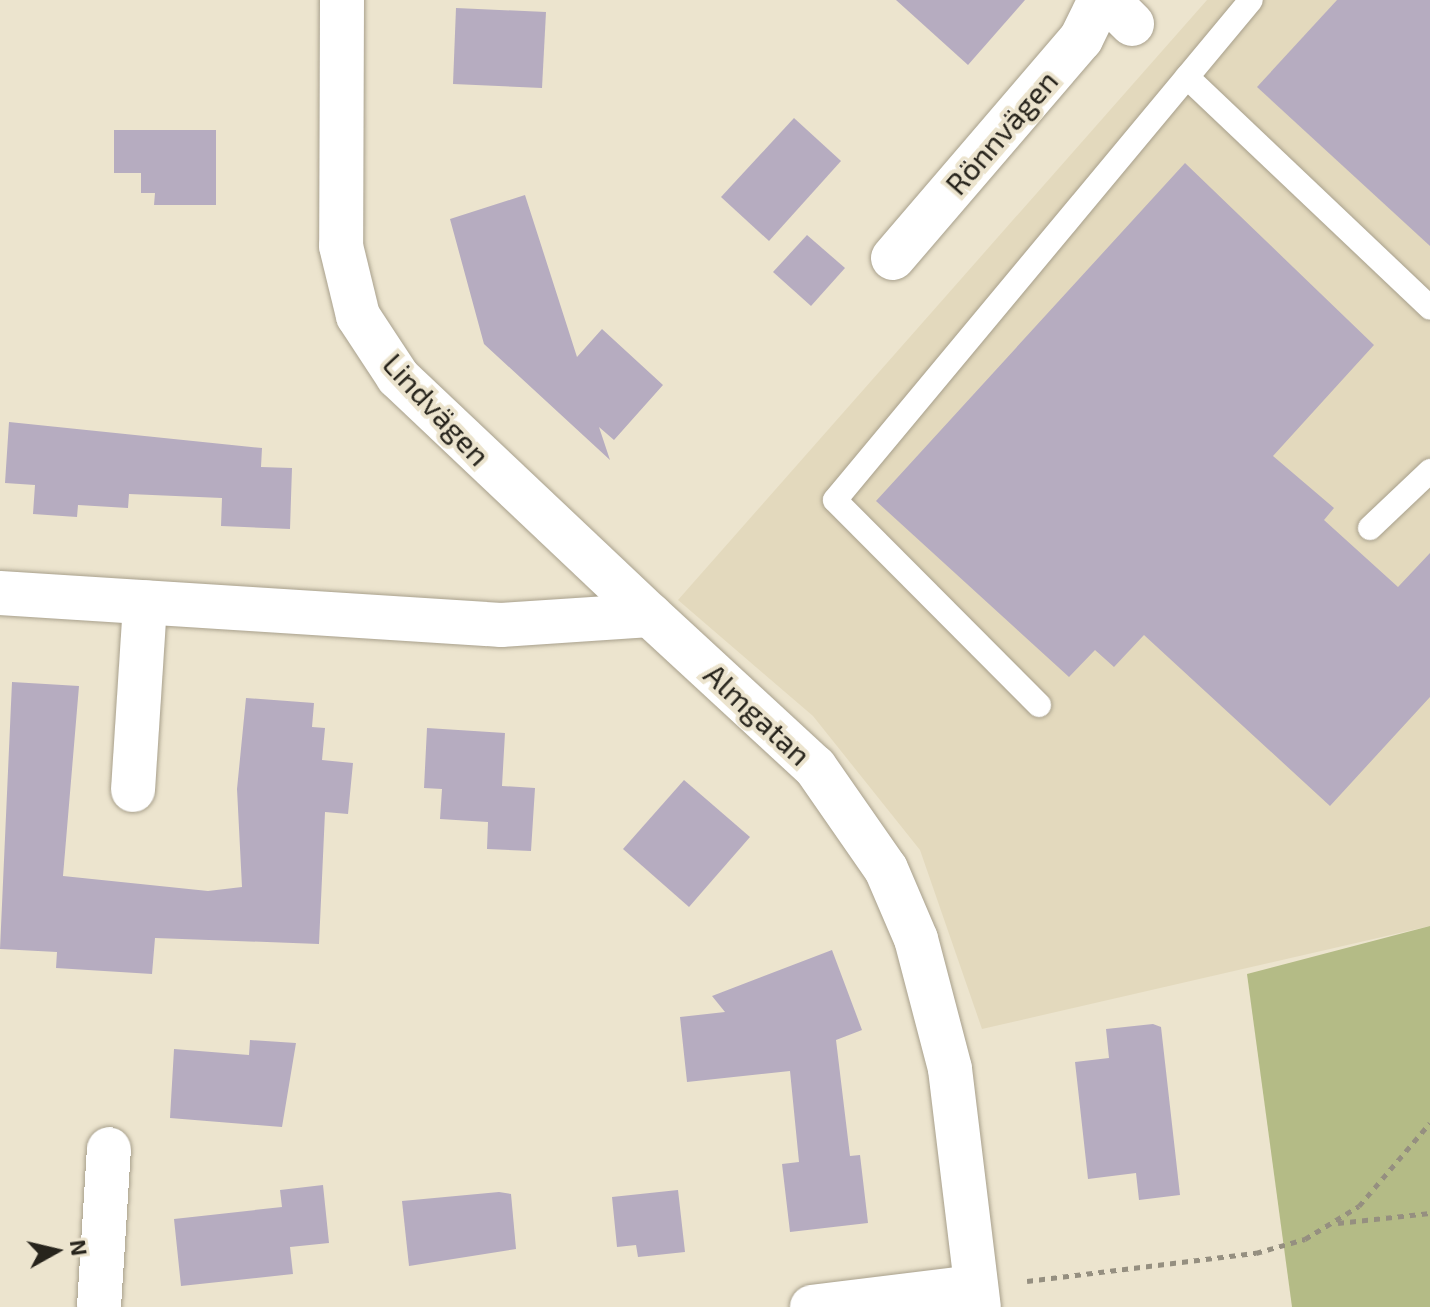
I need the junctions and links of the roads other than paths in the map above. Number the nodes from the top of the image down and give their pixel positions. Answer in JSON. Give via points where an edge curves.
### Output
{"nodes":[{"id":1,"x":342,"y":0,"type":"edge"},
{"id":2,"x":1251,"y":0,"type":"edge"},
{"id":3,"x":1114,"y":8,"type":"edge"},
{"id":4,"x":1187,"y":77,"type":"junction"},
{"id":5,"x":893,"y":258,"type":"dead end"},
{"id":6,"x":1430,"y":308,"type":"edge"},
{"id":7,"x":1430,"y":471,"type":"edge"},
{"id":8,"x":1370,"y":528,"type":"dead end"},
{"id":9,"x":0,"y":593,"type":"edge"},
{"id":10,"x":145,"y":602,"type":"junction"},
{"id":11,"x":650,"y":615,"type":"junction"},
{"id":12,"x":1039,"y":705,"type":"dead end"},
{"id":13,"x":133,"y":790,"type":"dead end"},
{"id":14,"x":109,"y":1149,"type":"dead end"},
{"id":15,"x":977,"y":1297,"type":"edge"},
{"id":16,"x":99,"y":1307,"type":"edge"},
{"id":17,"x":812,"y":1307,"type":"edge"}],
"edges":[{"from":1,"to":11,"type":"street","name":"Lindvägen","via":[[341,246],[358,316],[398,377]]},
{"from":2,"to":4,"type":"lane"},
{"from":3,"to":5,"type":"street","name":"Rönnvägen","via":[[1081,39]]},
{"from":4,"to":6,"type":"lane"},
{"from":4,"to":12,"type":"lane","via":[[835,500]]},
{"from":7,"to":8,"type":"lane"},
{"from":9,"to":10,"type":"street"},
{"from":10,"to":11,"type":"street","via":[[501,625]]},
{"from":10,"to":13,"type":"street"},
{"from":11,"to":15,"type":"street","name":"Almgatan","via":[[815,767],[886,869],[916,939],[950,1069]]},
{"from":14,"to":16,"type":"street"},
{"from":15,"to":17,"type":"street"}]}
